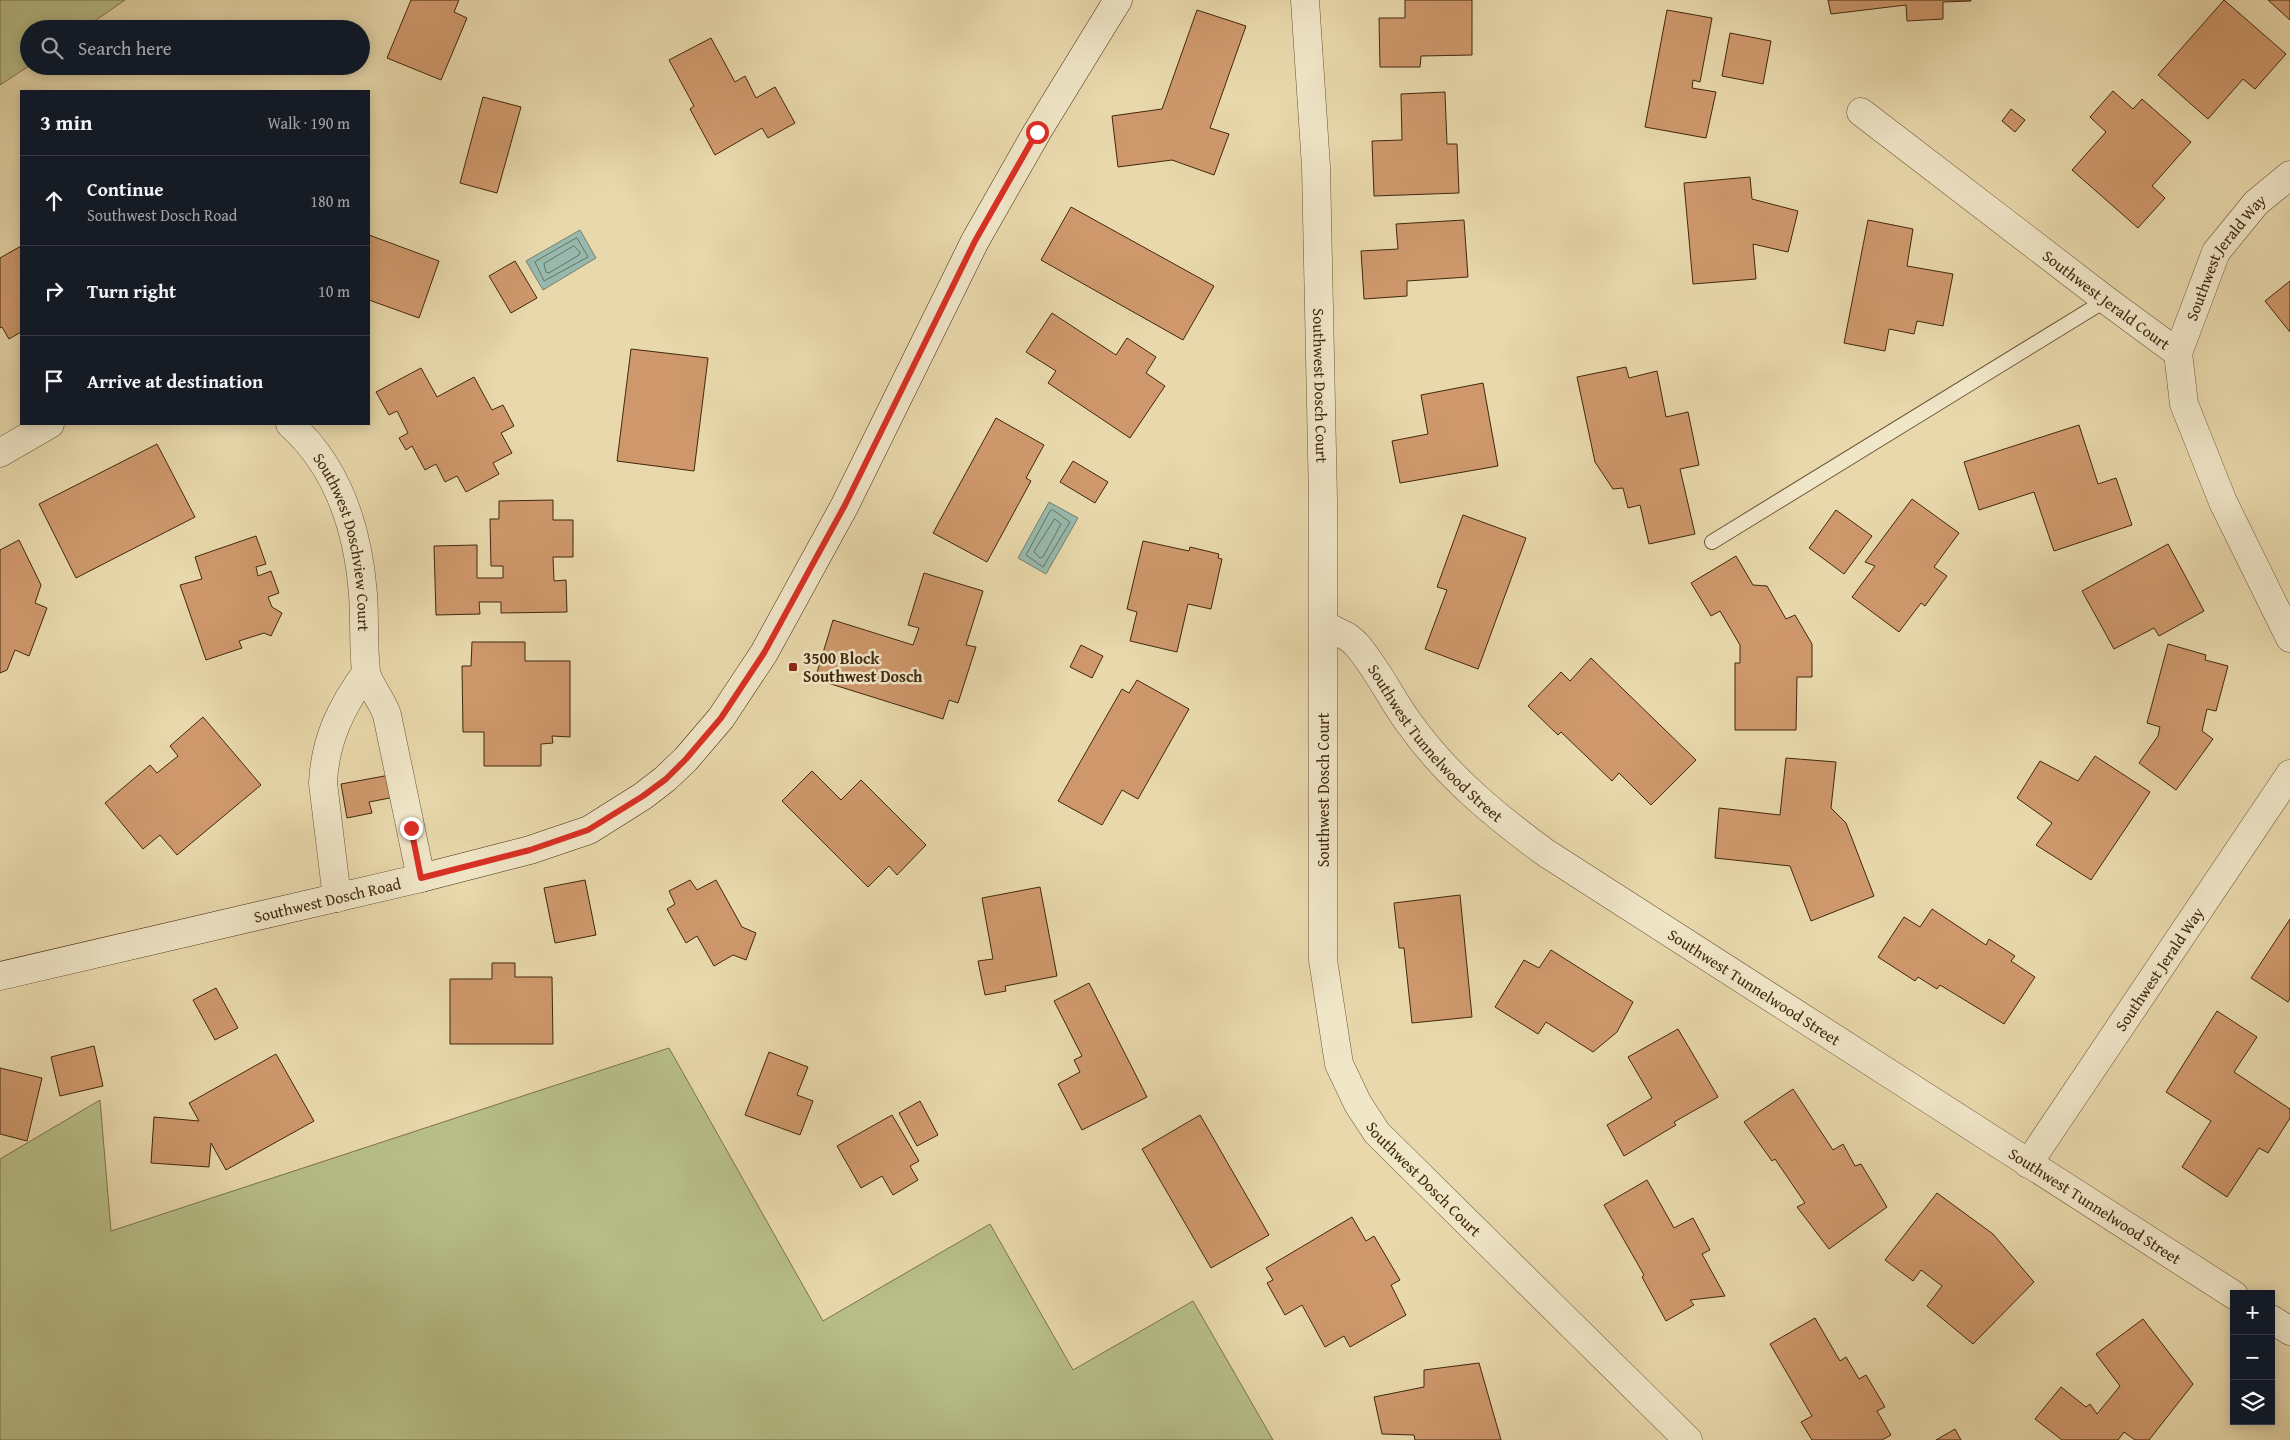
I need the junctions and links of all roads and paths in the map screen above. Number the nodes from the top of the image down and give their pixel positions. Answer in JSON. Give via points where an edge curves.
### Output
{"nodes":[{"id":1,"x":1118,"y":0,"type":"edge"},
{"id":2,"x":1305,"y":0,"type":"edge"},
{"id":3,"x":1861,"y":112,"type":"dead end"},
{"id":4,"x":2290,"y":175,"type":"edge"},
{"id":5,"x":2106,"y":300,"type":"junction"},
{"id":6,"x":2178,"y":353,"type":"junction"},
{"id":7,"x":48,"y":425,"type":"edge"},
{"id":8,"x":291,"y":425,"type":"edge"},
{"id":9,"x":0,"y":453,"type":"edge"},
{"id":10,"x":1712,"y":542,"type":"dead end"},
{"id":11,"x":1324,"y":626,"type":"junction"},
{"id":12,"x":2290,"y":638,"type":"edge"},
{"id":13,"x":366,"y":673,"type":"junction"},
{"id":14,"x":2290,"y":774,"type":"edge"},
{"id":15,"x":421,"y":878,"type":"junction"},
{"id":16,"x":338,"y":898,"type":"junction"},
{"id":17,"x":0,"y":976,"type":"edge"},
{"id":18,"x":2028,"y":1164,"type":"junction"},
{"id":19,"x":2230,"y":1292,"type":"edge"},
{"id":20,"x":2275,"y":1322,"type":"edge"},
{"id":21,"x":2290,"y":1331,"type":"edge"},
{"id":22,"x":1688,"y":1440,"type":"edge"}],
"edges":[{"from":1,"to":15,"type":"street","name":"Southwest Dosch Road","via":[[975,241],[845,505],[764,653],[721,718],[666,779],[588,830],[522,853]]},
{"from":2,"to":11,"type":"street","name":"Southwest Dosch Court","via":[[1316,167]]},
{"from":3,"to":5,"type":"street","name":"Southwest Jerald Court"},
{"from":4,"to":6,"type":"street","name":"Southwest Jerald Way","via":[[2256,203],[2216,252]]},
{"from":5,"to":6,"type":"street","name":"Southwest Jerald Court"},
{"from":5,"to":10,"type":"lane"},
{"from":6,"to":12,"type":"street","name":"Southwest Jerald Court","via":[[2184,404],[2191,422],[2223,502]]},
{"from":7,"to":9,"type":"street"},
{"from":8,"to":13,"type":"street","name":"Southwest Doschview Court","via":[[310,441],[336,482],[353,529],[363,592]]},
{"from":11,"to":18,"type":"street","name":"Southwest Tunnelwood Street","via":[[1356,644],[1428,748],[1508,825],[1554,859]]},
{"from":11,"to":22,"type":"street","name":"Southwest Dosch Court","via":[[1323,960],[1339,1064],[1358,1104],[1377,1133]]},
{"from":13,"to":15,"type":"street","name":"Southwest Doschview Court","via":[[388,715]]},
{"from":13,"to":16,"type":"street","via":[[337,718],[324,770]]},
{"from":14,"to":18,"type":"street","name":"Southwest Jerald Way"},
{"from":15,"to":16,"type":"street","name":"Southwest Dosch Road"},
{"from":16,"to":17,"type":"street","name":"Southwest Dosch Road"},
{"from":18,"to":19,"type":"street","name":"Southwest Tunnelwood Street"},
{"from":20,"to":21,"type":"street"}]}
